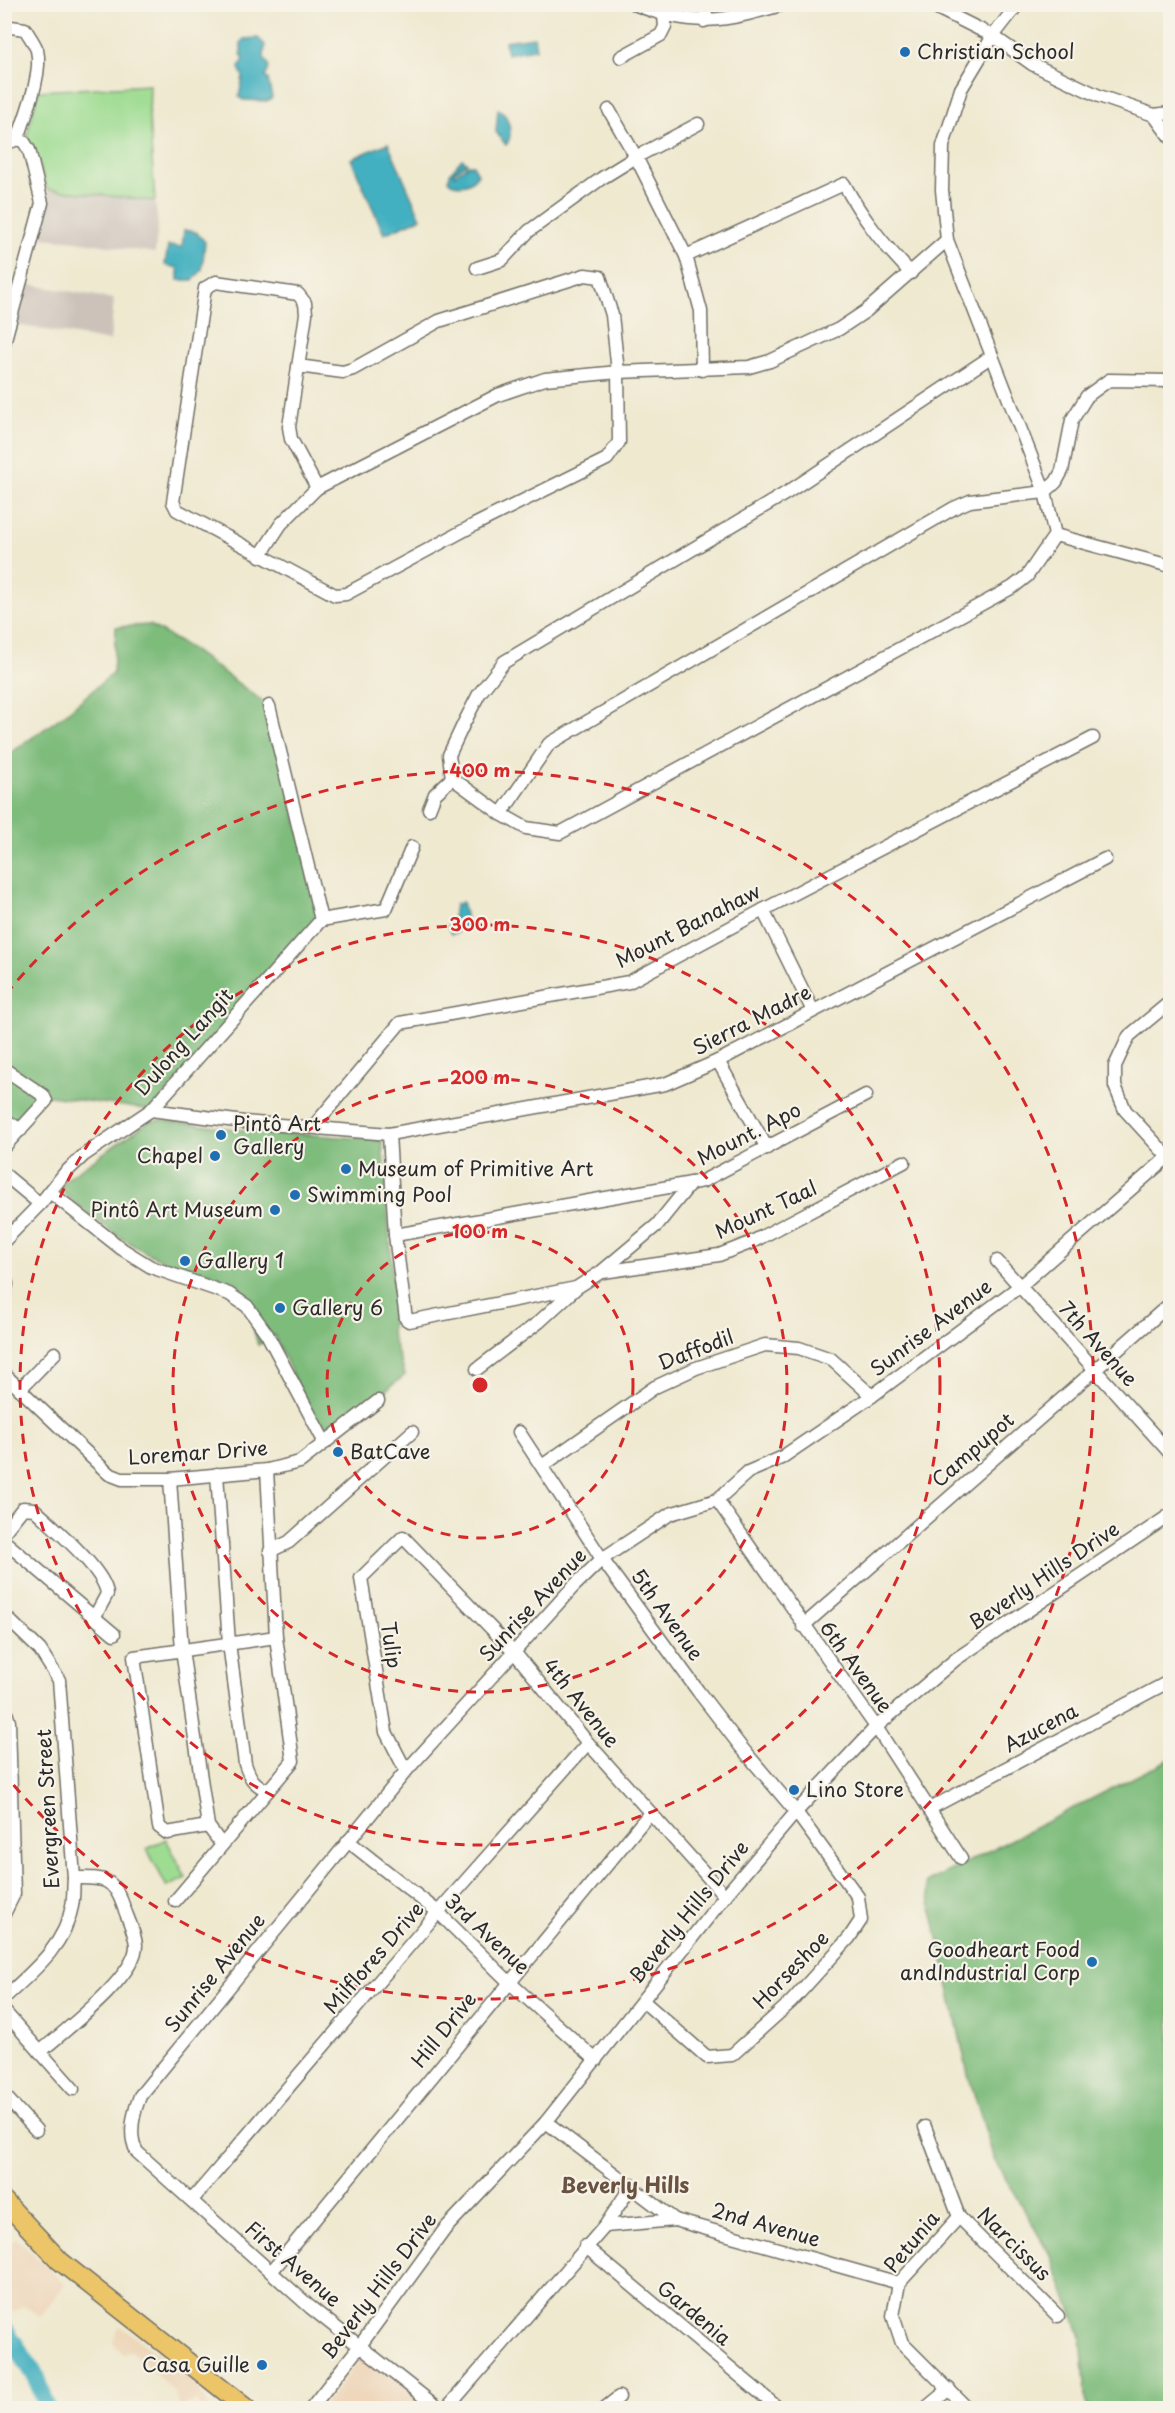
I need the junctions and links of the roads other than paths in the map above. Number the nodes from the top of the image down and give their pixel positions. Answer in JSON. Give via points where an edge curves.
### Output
{"nodes":[{"id":1,"x":634,"y":4,"type":"edge"},
{"id":2,"x":707,"y":4,"type":"edge"},
{"id":3,"x":784,"y":4,"type":"edge"},
{"id":4,"x":929,"y":4,"type":"edge"},
{"id":5,"x":1018,"y":4,"type":"edge"},
{"id":6,"x":649,"y":8,"type":"edge"},
{"id":7,"x":664,"y":16,"type":"junction"},
{"id":8,"x":704,"y":21,"type":"junction"},
{"id":9,"x":4,"y":26,"type":"edge"},
{"id":10,"x":993,"y":36,"type":"junction"},
{"id":11,"x":621,"y":57,"type":"dead end"},
{"id":12,"x":609,"y":110,"type":"dead end"},
{"id":13,"x":1170,"y":113,"type":"edge"},
{"id":14,"x":1154,"y":115,"type":"junction"},
{"id":15,"x":698,"y":123,"type":"dead end"},
{"id":16,"x":1170,"y":137,"type":"edge"},
{"id":17,"x":18,"y":139,"type":"junction"},
{"id":18,"x":4,"y":144,"type":"edge"},
{"id":19,"x":636,"y":157,"type":"junction"},
{"id":20,"x":948,"y":240,"type":"junction"},
{"id":21,"x":686,"y":256,"type":"junction"},
{"id":22,"x":477,"y":268,"type":"dead end"},
{"id":23,"x":910,"y":273,"type":"junction"},
{"id":24,"x":4,"y":343,"type":"edge"},
{"id":25,"x":992,"y":356,"type":"junction"},
{"id":26,"x":298,"y":366,"type":"junction"},
{"id":27,"x":702,"y":370,"type":"junction"},
{"id":28,"x":618,"y":372,"type":"junction"},
{"id":29,"x":1170,"y":381,"type":"edge"},
{"id":30,"x":317,"y":488,"type":"junction"},
{"id":31,"x":1045,"y":492,"type":"junction"},
{"id":32,"x":1055,"y":535,"type":"junction"},
{"id":33,"x":260,"y":556,"type":"junction"},
{"id":34,"x":1170,"y":566,"type":"edge"},
{"id":35,"x":269,"y":706,"type":"dead end"},
{"id":36,"x":1093,"y":738,"type":"dead end"},
{"id":37,"x":452,"y":778,"type":"junction"},
{"id":38,"x":429,"y":809,"type":"dead end"},
{"id":39,"x":501,"y":814,"type":"junction"},
{"id":40,"x":412,"y":847,"type":"dead end"},
{"id":41,"x":1105,"y":860,"type":"dead end"},
{"id":42,"x":763,"y":910,"type":"junction"},
{"id":43,"x":321,"y":920,"type":"junction"},
{"id":44,"x":1170,"y":1002,"type":"edge"},
{"id":45,"x":813,"y":1011,"type":"junction"},
{"id":46,"x":718,"y":1061,"type":"junction"},
{"id":47,"x":4,"y":1069,"type":"edge"},
{"id":48,"x":866,"y":1095,"type":"dead end"},
{"id":49,"x":151,"y":1110,"type":"junction"},
{"id":50,"x":4,"y":1119,"type":"edge"},
{"id":51,"x":313,"y":1127,"type":"junction"},
{"id":52,"x":21,"y":1130,"type":"junction"},
{"id":53,"x":389,"y":1134,"type":"junction"},
{"id":54,"x":4,"y":1147,"type":"edge"},
{"id":55,"x":767,"y":1148,"type":"junction"},
{"id":56,"x":1169,"y":1156,"type":"edge"},
{"id":57,"x":904,"y":1162,"type":"dead end"},
{"id":58,"x":4,"y":1174,"type":"edge"},
{"id":59,"x":691,"y":1184,"type":"junction"},
{"id":60,"x":50,"y":1192,"type":"junction"},
{"id":61,"x":40,"y":1204,"type":"junction"},
{"id":62,"x":395,"y":1235,"type":"junction"},
{"id":63,"x":4,"y":1241,"type":"edge"},
{"id":64,"x":997,"y":1261,"type":"dead end"},
{"id":65,"x":602,"y":1272,"type":"junction"},
{"id":66,"x":4,"y":1276,"type":"edge"},
{"id":67,"x":1020,"y":1286,"type":"junction"},
{"id":68,"x":576,"y":1288,"type":"junction"},
{"id":69,"x":4,"y":1297,"type":"edge"},
{"id":70,"x":1170,"y":1304,"type":"edge"},
{"id":71,"x":55,"y":1353,"type":"dead end"},
{"id":72,"x":477,"y":1369,"type":"dead end"},
{"id":73,"x":1094,"y":1370,"type":"junction"},
{"id":74,"x":4,"y":1374,"type":"edge"},
{"id":75,"x":20,"y":1389,"type":"junction"},
{"id":76,"x":872,"y":1396,"type":"junction"},
{"id":77,"x":378,"y":1401,"type":"dead end"},
{"id":78,"x":412,"y":1432,"type":"dead end"},
{"id":79,"x":519,"y":1432,"type":"dead end"},
{"id":80,"x":324,"y":1443,"type":"junction"},
{"id":81,"x":1170,"y":1453,"type":"edge"},
{"id":82,"x":542,"y":1466,"type":"junction"},
{"id":83,"x":267,"y":1470,"type":"junction"},
{"id":84,"x":217,"y":1474,"type":"junction"},
{"id":85,"x":170,"y":1479,"type":"junction"},
{"id":86,"x":717,"y":1500,"type":"junction"},
{"id":87,"x":1170,"y":1515,"type":"edge"},
{"id":88,"x":4,"y":1532,"type":"edge"},
{"id":89,"x":403,"y":1537,"type":"joint"},
{"id":90,"x":4,"y":1541,"type":"edge"},
{"id":91,"x":270,"y":1551,"type":"junction"},
{"id":92,"x":602,"y":1559,"type":"junction"},
{"id":93,"x":4,"y":1615,"type":"edge"},
{"id":94,"x":94,"y":1618,"type":"junction"},
{"id":95,"x":803,"y":1626,"type":"junction"},
{"id":96,"x":114,"y":1635,"type":"dead end"},
{"id":97,"x":276,"y":1637,"type":"junction"},
{"id":98,"x":229,"y":1643,"type":"junction"},
{"id":99,"x":182,"y":1650,"type":"junction"},
{"id":100,"x":515,"y":1653,"type":"junction"},
{"id":101,"x":1170,"y":1681,"type":"edge"},
{"id":102,"x":4,"y":1705,"type":"edge"},
{"id":103,"x":876,"y":1727,"type":"junction"},
{"id":104,"x":588,"y":1743,"type":"junction"},
{"id":105,"x":406,"y":1771,"type":"junction"},
{"id":106,"x":268,"y":1791,"type":"junction"},
{"id":107,"x":929,"y":1809,"type":"junction"},
{"id":108,"x":796,"y":1812,"type":"junction"},
{"id":109,"x":649,"y":1814,"type":"junction"},
{"id":110,"x":208,"y":1826,"type":"junction"},
{"id":111,"x":348,"y":1840,"type":"junction"},
{"id":112,"x":222,"y":1845,"type":"junction"},
{"id":113,"x":961,"y":1858,"type":"dead end"},
{"id":114,"x":74,"y":1878,"type":"junction"},
{"id":115,"x":725,"y":1896,"type":"junction"},
{"id":116,"x":175,"y":1901,"type":"dead end"},
{"id":117,"x":438,"y":1912,"type":"junction"},
{"id":118,"x":4,"y":1914,"type":"edge"},
{"id":119,"x":509,"y":1982,"type":"junction"},
{"id":120,"x":4,"y":1998,"type":"edge"},
{"id":121,"x":643,"y":2001,"type":"junction"},
{"id":122,"x":4,"y":2011,"type":"edge"},
{"id":123,"x":40,"y":2052,"type":"junction"},
{"id":124,"x":596,"y":2060,"type":"junction"},
{"id":125,"x":73,"y":2089,"type":"dead end"},
{"id":126,"x":4,"y":2096,"type":"edge"},
{"id":127,"x":546,"y":2122,"type":"junction"},
{"id":128,"x":925,"y":2127,"type":"dead end"},
{"id":129,"x":36,"y":2130,"type":"dead end"},
{"id":130,"x":131,"y":2141,"type":"joint"},
{"id":131,"x":632,"y":2185,"type":"junction"},
{"id":132,"x":192,"y":2200,"type":"junction"},
{"id":133,"x":4,"y":2201,"type":"edge"},
{"id":134,"x":959,"y":2217,"type":"junction"},
{"id":135,"x":675,"y":2220,"type":"junction"},
{"id":136,"x":605,"y":2226,"type":"junction"},
{"id":137,"x":585,"y":2246,"type":"junction"},
{"id":138,"x":271,"y":2271,"type":"junction"},
{"id":139,"x":899,"y":2283,"type":"junction"},
{"id":140,"x":1058,"y":2316,"type":"dead end"},
{"id":141,"x":359,"y":2347,"type":"junction"},
{"id":142,"x":197,"y":2369,"type":"junction"},
{"id":143,"x":949,"y":2389,"type":"junction"},
{"id":144,"x":619,"y":2397,"type":"dead end"},
{"id":145,"x":769,"y":2406,"type":"edge"},
{"id":146,"x":223,"y":2409,"type":"edge"},
{"id":147,"x":232,"y":2409,"type":"edge"},
{"id":148,"x":245,"y":2409,"type":"edge"},
{"id":149,"x":310,"y":2409,"type":"edge"},
{"id":150,"x":438,"y":2409,"type":"edge"},
{"id":151,"x":447,"y":2409,"type":"edge"},
{"id":152,"x":605,"y":2409,"type":"edge"},
{"id":153,"x":926,"y":2409,"type":"edge"},
{"id":154,"x":967,"y":2409,"type":"edge"}],
"edges":[{"from":1,"to":6,"type":"street"},
{"from":2,"to":8,"type":"street"},
{"from":3,"to":8,"type":"street","via":[[727,20]]},
{"from":4,"to":10,"type":"street"},
{"from":5,"to":10,"type":"street"},
{"from":6,"to":7,"type":"street"},
{"from":7,"to":8,"type":"street"},
{"from":7,"to":11,"type":"street","via":[[661,34]]},
{"from":9,"to":17,"type":"street","via":[[25,29],[38,56],[36,81]]},
{"from":10,"to":14,"type":"street","via":[[1032,64],[1099,96]]},
{"from":10,"to":20,"type":"street","via":[[961,89],[943,146],[942,190]]},
{"from":12,"to":19,"type":"street"},
{"from":13,"to":14,"type":"street"},
{"from":14,"to":16,"type":"street"},
{"from":15,"to":19,"type":"street"},
{"from":17,"to":18,"type":"street"},
{"from":17,"to":24,"type":"street","via":[[28,150],[42,202]]},
{"from":19,"to":21,"type":"street"},
{"from":19,"to":22,"type":"street","via":[[529,231],[502,260]]},
{"from":20,"to":23,"type":"street"},
{"from":20,"to":25,"type":"street"},
{"from":21,"to":23,"type":"street","via":[[844,184],[859,213]]},
{"from":21,"to":27,"type":"street","via":[[701,311]]},
{"from":23,"to":27,"type":"street","via":[[866,310],[770,361],[749,368]]},
{"from":25,"to":31,"type":"street"},
{"from":25,"to":37,"type":"street","via":[[788,492],[504,662],[479,694],[449,755]]},
{"from":26,"to":28,"type":"street","via":[[343,372],[353,369],[439,321],[585,275],[600,277],[608,298]]},
{"from":26,"to":30,"type":"street","via":[[289,427],[291,439]]},
{"from":26,"to":33,"type":"street","via":[[306,314],[305,303],[298,294],[216,282],[205,288],[173,502],[177,510]]},
{"from":27,"to":28,"type":"street"},
{"from":28,"to":30,"type":"street","via":[[545,379],[498,394]]},
{"from":28,"to":33,"type":"street","via":[[620,442],[607,459],[346,594],[334,595]]},
{"from":29,"to":31,"type":"street","via":[[1109,380],[1087,396],[1072,420],[1062,471]]},
{"from":30,"to":33,"type":"street","via":[[281,524]]},
{"from":31,"to":32,"type":"street"},
{"from":31,"to":39,"type":"street","via":[[970,501],[954,508],[549,744]]},
{"from":32,"to":34,"type":"street"},
{"from":32,"to":39,"type":"street","via":[[1027,576],[1013,587],[560,833],[526,828]]},
{"from":35,"to":43,"type":"street"},
{"from":36,"to":42,"type":"street","name":"Mount Banahaw"},
{"from":37,"to":38,"type":"street","via":[[435,794]]},
{"from":37,"to":39,"type":"street"},
{"from":40,"to":43,"type":"street","via":[[386,909]]},
{"from":41,"to":45,"type":"street","name":"Sierra Madre"},
{"from":42,"to":45,"type":"street"},
{"from":42,"to":51,"type":"street","name":"Mount Banahaw","via":[[629,982],[400,1023]]},
{"from":43,"to":49,"type":"street","name":"Dulong Langit"},
{"from":44,"to":56,"type":"street","via":[[1129,1036],[1114,1066],[1114,1086],[1125,1110]]},
{"from":45,"to":46,"type":"street","name":"Sierra Madre"},
{"from":46,"to":53,"type":"street","name":"Sierra Madre","via":[[665,1084]]},
{"from":46,"to":55,"type":"street"},
{"from":47,"to":52,"type":"street","via":[[45,1098]]},
{"from":48,"to":55,"type":"street","name":"Mount. Apo"},
{"from":49,"to":51,"type":"street","name":"Sierra Madre"},
{"from":49,"to":60,"type":"street","name":"Dulong Langit","via":[[84,1155]]},
{"from":50,"to":52,"type":"street"},
{"from":51,"to":53,"type":"street","name":"Sierra Madre"},
{"from":52,"to":54,"type":"street"},
{"from":53,"to":62,"type":"street"},
{"from":55,"to":59,"type":"street","name":"Mount. Apo"},
{"from":56,"to":67,"type":"street","name":"Sunrise Avenue"},
{"from":57,"to":65,"type":"street","name":"Mount Taal","via":[[750,1243],[719,1255]]},
{"from":58,"to":61,"type":"street"},
{"from":59,"to":62,"type":"street","name":"Mount. Apo"},
{"from":59,"to":65,"type":"street","via":[[657,1225]]},
{"from":60,"to":61,"type":"street","name":"Dulong Langit"},
{"from":60,"to":80,"type":"street","via":[[151,1267],[229,1294],[246,1306],[267,1334]]},
{"from":61,"to":63,"type":"street","name":"Dulong Langit"},
{"from":62,"to":68,"type":"street","via":[[406,1319],[414,1321]]},
{"from":64,"to":67,"type":"street","name":"7th Avenue"},
{"from":65,"to":68,"type":"street"},
{"from":66,"to":69,"type":"street"},
{"from":67,"to":73,"type":"street","name":"7th Avenue"},
{"from":67,"to":76,"type":"street","name":"Sunrise Avenue"},
{"from":68,"to":72,"type":"street","via":[[540,1322]]},
{"from":70,"to":73,"type":"street","name":"Campupot"},
{"from":71,"to":75,"type":"street"},
{"from":73,"to":81,"type":"street","name":"7th Avenue"},
{"from":73,"to":95,"type":"street","name":"Campupot"},
{"from":74,"to":75,"type":"street","name":"Loremar Drive"},
{"from":75,"to":85,"type":"street","name":"Loremar Drive","via":[[109,1474],[122,1479]]},
{"from":76,"to":82,"type":"street","name":"Daffodil","via":[[831,1359],[799,1348],[765,1345],[696,1368],[655,1387]]},
{"from":76,"to":86,"type":"street","name":"Sunrise Avenue","via":[[781,1458],[748,1472]]},
{"from":77,"to":80,"type":"street","name":"Loremar Drive"},
{"from":78,"to":91,"type":"street","via":[[289,1542]]},
{"from":79,"to":82,"type":"street","name":"5th Avenue"},
{"from":80,"to":83,"type":"street","name":"Loremar Drive","via":[[300,1462]]},
{"from":82,"to":92,"type":"street","name":"5th Avenue"},
{"from":83,"to":84,"type":"street","name":"Loremar Drive"},
{"from":83,"to":91,"type":"street"},
{"from":84,"to":85,"type":"street","name":"Loremar Drive"},
{"from":84,"to":98,"type":"street"},
{"from":85,"to":99,"type":"street"},
{"from":86,"to":92,"type":"street","name":"Sunrise Avenue","via":[[670,1514]]},
{"from":86,"to":95,"type":"street","name":"6th Avenue"},
{"from":87,"to":103,"type":"street","name":"Beverly Hills Drive","via":[[956,1659]]},
{"from":88,"to":94,"type":"street","via":[[23,1508],[34,1509],[94,1567],[102,1580],[107,1594]]},
{"from":89,"to":100,"type":"street","name":"4th Avenue"},
{"from":89,"to":105,"type":"street","name":"Tulip","via":[[361,1578],[386,1732]]},
{"from":90,"to":94,"type":"street"},
{"from":91,"to":97,"type":"street"},
{"from":92,"to":100,"type":"street","name":"Sunrise Avenue"},
{"from":92,"to":108,"type":"street","name":"5th Avenue","via":[[698,1691]]},
{"from":93,"to":114,"type":"street","name":"Evergreen Street","via":[[40,1650],[58,1680]]},
{"from":94,"to":96,"type":"street"},
{"from":95,"to":103,"type":"street","name":"6th Avenue"},
{"from":97,"to":98,"type":"street"},
{"from":97,"to":106,"type":"street","via":[[293,1761]]},
{"from":98,"to":99,"type":"street"},
{"from":98,"to":106,"type":"street","via":[[245,1764],[249,1777]]},
{"from":99,"to":110,"type":"street"},
{"from":99,"to":110,"type":"street","via":[[135,1658],[159,1827],[167,1833]]},
{"from":100,"to":104,"type":"street","name":"4th Avenue"},
{"from":100,"to":105,"type":"street","name":"Sunrise Avenue"},
{"from":101,"to":107,"type":"street","name":"Azucena"},
{"from":102,"to":118,"type":"street","via":[[9,1722],[14,1894]]},
{"from":103,"to":107,"type":"street","name":"6th Avenue"},
{"from":103,"to":108,"type":"street","name":"Beverly Hills Drive"},
{"from":104,"to":109,"type":"street","name":"4th Avenue"},
{"from":104,"to":117,"type":"street","name":"Milflores Drive"},
{"from":105,"to":111,"type":"street","name":"Sunrise Avenue"},
{"from":106,"to":112,"type":"street"},
{"from":107,"to":113,"type":"street","name":"6th Avenue"},
{"from":108,"to":115,"type":"street","name":"Beverly Hills Drive"},
{"from":108,"to":121,"type":"street","name":"Horseshoe","via":[[858,1897],[861,1920],[849,1938],[790,2002],[732,2055],[707,2057]]},
{"from":109,"to":115,"type":"street","name":"4th Avenue"},
{"from":109,"to":119,"type":"street","name":"Hill Drive"},
{"from":110,"to":112,"type":"street"},
{"from":111,"to":117,"type":"street","name":"3rd Avenue"},
{"from":111,"to":130,"type":"street","name":"Sunrise Avenue","via":[[140,2096]]},
{"from":112,"to":116,"type":"street"},
{"from":114,"to":120,"type":"street","name":"Evergreen Street","via":[[72,1907],[65,1928],[46,1959]]},
{"from":114,"to":123,"type":"street","via":[[110,1881],[120,1895],[136,1946],[121,1979]]},
{"from":115,"to":121,"type":"street","name":"Beverly Hills Drive"},
{"from":117,"to":119,"type":"street","name":"3rd Avenue"},
{"from":117,"to":132,"type":"street","name":"Milflores Drive"},
{"from":119,"to":124,"type":"street","name":"3rd Avenue"},
{"from":119,"to":138,"type":"street","name":"Hill Drive"},
{"from":121,"to":124,"type":"street","name":"Beverly Hills Drive"},
{"from":122,"to":123,"type":"street"},
{"from":123,"to":125,"type":"street"},
{"from":124,"to":127,"type":"street","name":"Beverly Hills Drive"},
{"from":126,"to":129,"type":"street"},
{"from":127,"to":131,"type":"street","name":"2nd Avenue"},
{"from":127,"to":141,"type":"street","name":"Beverly Hills Drive","via":[[445,2229]]},
{"from":128,"to":134,"type":"street","name":"Narcissus"},
{"from":130,"to":132,"type":"street","name":"First Avenue","via":[[137,2152]]},
{"from":131,"to":135,"type":"street","name":"2nd Avenue"},
{"from":131,"to":136,"type":"street"},
{"from":132,"to":138,"type":"street","name":"First Avenue"},
{"from":133,"to":142,"type":"main road","via":[[60,2261]]},
{"from":134,"to":139,"type":"street","name":"Petunia"},
{"from":134,"to":140,"type":"street","name":"Narcissus"},
{"from":135,"to":136,"type":"street"},
{"from":135,"to":139,"type":"street","name":"2nd Avenue"},
{"from":136,"to":137,"type":"street"},
{"from":137,"to":145,"type":"street","name":"Gardenia"},
{"from":137,"to":151,"type":"street"},
{"from":138,"to":141,"type":"street","name":"First Avenue"},
{"from":139,"to":143,"type":"street","name":"Petunia","via":[[893,2316],[902,2343]]},
{"from":141,"to":149,"type":"street","name":"Beverly Hills Drive"},
{"from":141,"to":150,"type":"street","name":"First Avenue"},
{"from":142,"to":146,"type":"main road","via":[[210,2382]]},
{"from":142,"to":148,"type":"main road"},
{"from":143,"to":153,"type":"street"},
{"from":143,"to":154,"type":"street","name":"Petunia"},
{"from":144,"to":152,"type":"street"},
{"from":147,"to":148,"type":"main road"}]}
